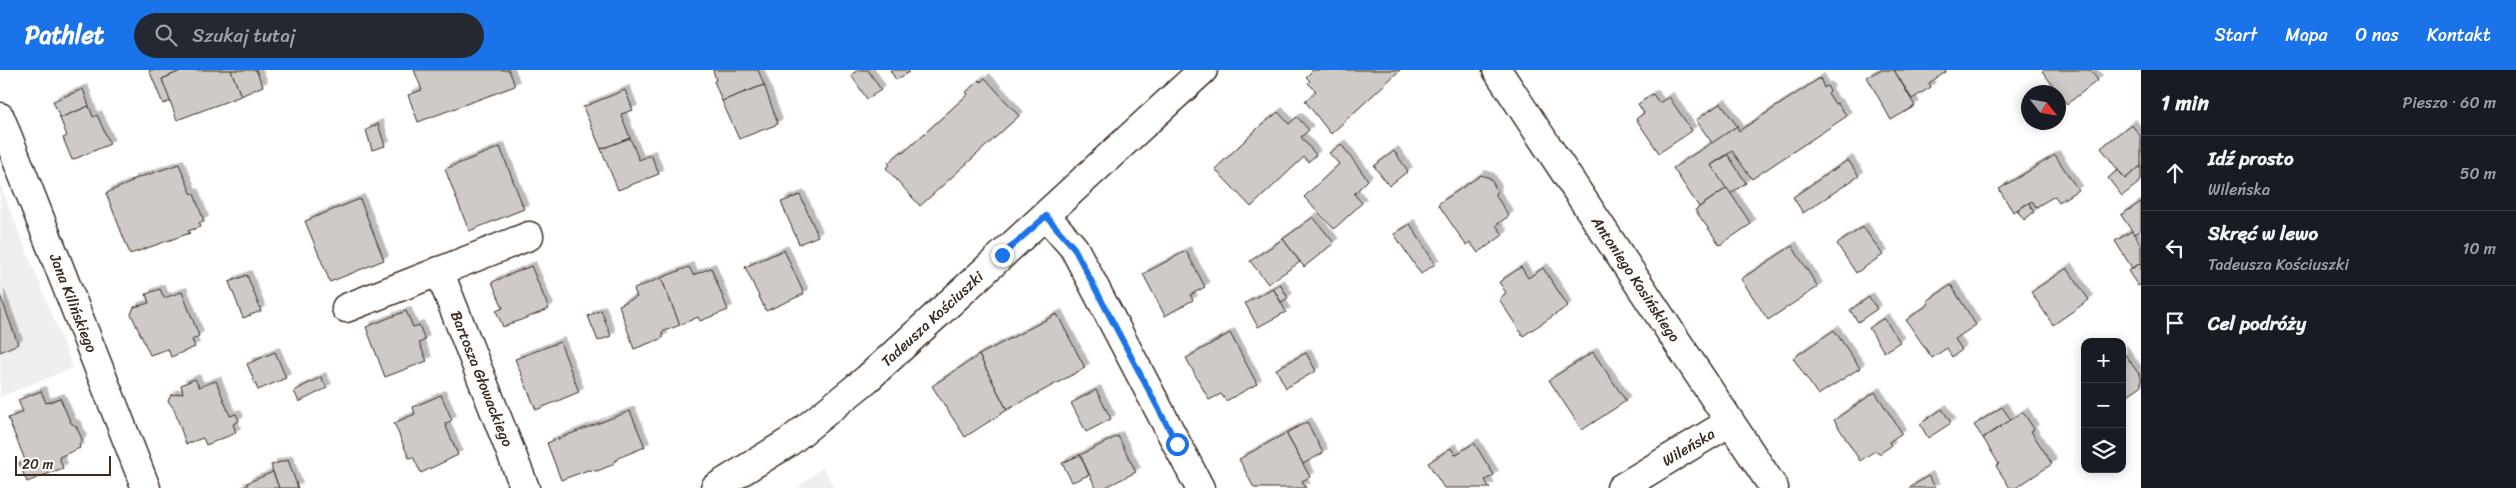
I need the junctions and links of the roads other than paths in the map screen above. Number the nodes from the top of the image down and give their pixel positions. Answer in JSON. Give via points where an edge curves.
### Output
{"nodes":[{"id":1,"x":1203,"y":70,"type":"edge"},
{"id":2,"x":1498,"y":70,"type":"edge"},
{"id":3,"x":0,"y":117,"type":"edge"},
{"id":4,"x":1046,"y":216,"type":"junction"},
{"id":5,"x":529,"y":236,"type":"dead end"},
{"id":6,"x":439,"y":271,"type":"junction"},
{"id":7,"x":346,"y":308,"type":"dead end"},
{"id":8,"x":1730,"y":422,"type":"junction"},
{"id":9,"x":146,"y":488,"type":"edge"},
{"id":10,"x":525,"y":488,"type":"edge"},
{"id":11,"x":715,"y":488,"type":"edge"},
{"id":12,"x":1200,"y":488,"type":"edge"},
{"id":13,"x":1621,"y":488,"type":"edge"},
{"id":14,"x":1774,"y":488,"type":"edge"}],
"edges":[{"from":1,"to":4,"type":"street","name":"Tadeusza Kościuszki"},
{"from":2,"to":8,"type":"street","name":"Antoniego Kosińskiego"},
{"from":3,"to":9,"type":"street","name":"Jana Kilińskiego"},
{"from":4,"to":11,"type":"street","name":"Tadeusza Kościuszki","via":[[868,379],[789,442]]},
{"from":4,"to":12,"type":"street","via":[[1074,248]]},
{"from":5,"to":6,"type":"street"},
{"from":6,"to":7,"type":"street"},
{"from":6,"to":10,"type":"street","name":"Bartosza Głowackiego"},
{"from":8,"to":13,"type":"street","name":"Wileńska"},
{"from":8,"to":14,"type":"street","name":"Antoniego Kosińskiego"}]}
